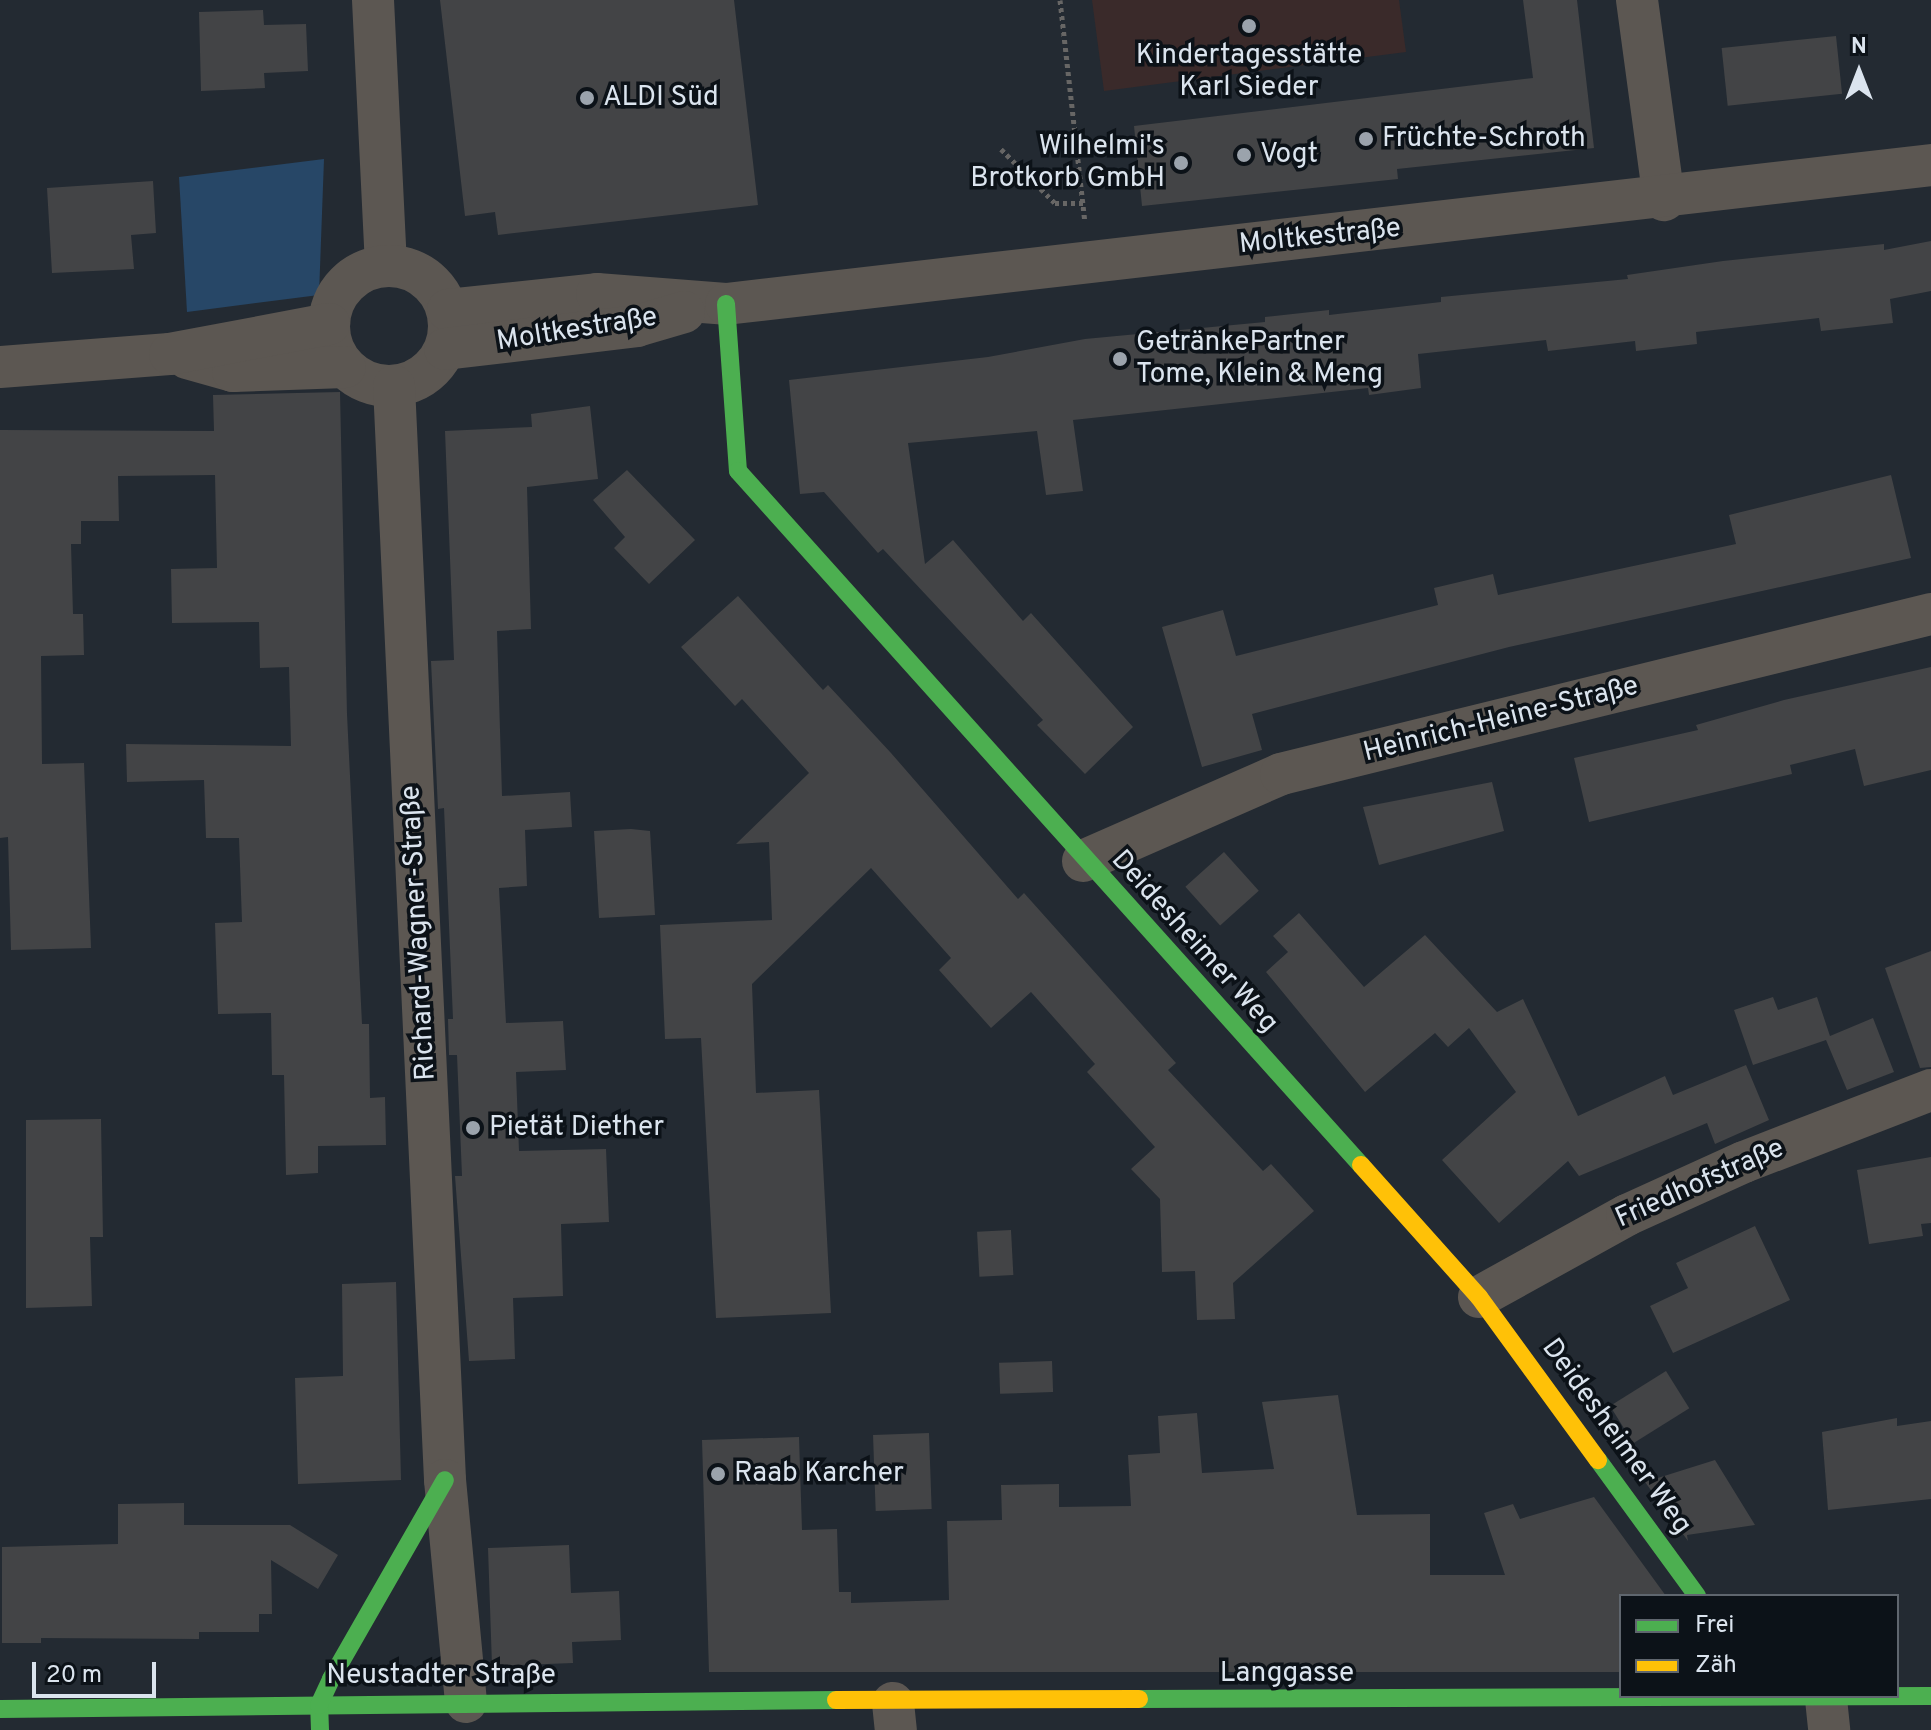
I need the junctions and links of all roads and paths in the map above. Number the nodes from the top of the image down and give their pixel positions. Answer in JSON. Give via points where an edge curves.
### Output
{"nodes":[{"id":1,"x":373,"y":0,"type":"edge"},
{"id":2,"x":1060,"y":0,"type":"edge"},
{"id":3,"x":1637,"y":0,"type":"edge"},
{"id":4,"x":1001,"y":149,"type":"dead end"},
{"id":5,"x":1931,"y":165,"type":"edge"},
{"id":6,"x":1664,"y":200,"type":"junction"},
{"id":7,"x":1083,"y":203,"type":"junction"},
{"id":8,"x":1091,"y":262,"type":"junction"},
{"id":9,"x":386,"y":266,"type":"junction"},
{"id":10,"x":717,"y":304,"type":"junction"},
{"id":11,"x":329,"y":324,"type":"junction"},
{"id":12,"x":446,"y":330,"type":"junction"},
{"id":13,"x":170,"y":354,"type":"junction"},
{"id":14,"x":0,"y":367,"type":"edge"},
{"id":15,"x":345,"y":367,"type":"junction"},
{"id":16,"x":394,"y":386,"type":"junction"},
{"id":17,"x":1931,"y":614,"type":"edge"},
{"id":18,"x":1083,"y":861,"type":"junction"},
{"id":19,"x":1931,"y":1090,"type":"edge"},
{"id":20,"x":1479,"y":1297,"type":"junction"},
{"id":21,"x":445,"y":1480,"type":"junction"},
{"id":22,"x":1696,"y":1594,"type":"edge"},
{"id":23,"x":1931,"y":1696,"type":"edge"},
{"id":24,"x":1758,"y":1698,"type":"edge"},
{"id":25,"x":466,"y":1702,"type":"junction"},
{"id":26,"x":643,"y":1703,"type":"joint"},
{"id":27,"x":319,"y":1705,"type":"junction"},
{"id":28,"x":0,"y":1709,"type":"edge"},
{"id":29,"x":1828,"y":1715,"type":"edge"},
{"id":30,"x":894,"y":1717,"type":"edge"},
{"id":31,"x":320,"y":1730,"type":"edge"}],
"edges":[{"from":1,"to":9,"type":"street"},
{"from":2,"to":7,"type":"path"},
{"from":3,"to":6,"type":"street"},
{"from":4,"to":7,"type":"path","via":[[1055,203]]},
{"from":5,"to":6,"type":"street","name":"Moltkestraße"},
{"from":6,"to":8,"type":"street","name":"Moltkestraße"},
{"from":7,"to":8,"type":"path"},
{"from":8,"to":10,"type":"street","name":"Moltkestraße"},
{"from":9,"to":11,"type":"street","via":[[350,281],[337,296]]},
{"from":9,"to":12,"type":"street","via":[[420,274],[434,285]]},
{"from":10,"to":12,"type":"street","name":"Moltkestraße","via":[[597,294]]},
{"from":10,"to":18,"type":"street","name":"Deidesheimer Weg","via":[[738,471]]},
{"from":11,"to":13,"type":"street"},
{"from":11,"to":15,"type":"street","via":[[335,352]]},
{"from":12,"to":16,"type":"street","via":[[430,371]]},
{"from":13,"to":14,"type":"street"},
{"from":13,"to":15,"type":"street","via":[[233,371]]},
{"from":15,"to":16,"type":"street","via":[[359,378]]},
{"from":16,"to":21,"type":"street","name":"Richard-Wagner-Straße"},
{"from":17,"to":18,"type":"street","name":"Heinrich-Heine-Straße","via":[[1281,774]]},
{"from":18,"to":20,"type":"street","name":"Deidesheimer Weg"},
{"from":19,"to":20,"type":"street","name":"Friedhofstraße","via":[[1653,1203]]},
{"from":20,"to":22,"type":"street","name":"Deidesheimer Weg"},
{"from":21,"to":25,"type":"street","name":"Richard-Wagner-Straße"},
{"from":21,"to":27,"type":"street"},
{"from":23,"to":29,"type":"street","name":"Langgasse"},
{"from":24,"to":29,"type":"street","name":"Langgasse"},
{"from":24,"to":30,"type":"street","name":"Langgasse"},
{"from":25,"to":26,"type":"street","name":"Neustadter Straße"},
{"from":25,"to":27,"type":"street","name":"Neustadter Straße"},
{"from":26,"to":30,"type":"street","name":"Langgasse"},
{"from":27,"to":28,"type":"street","name":"Neustadter Straße"},
{"from":27,"to":31,"type":"street"}]}
